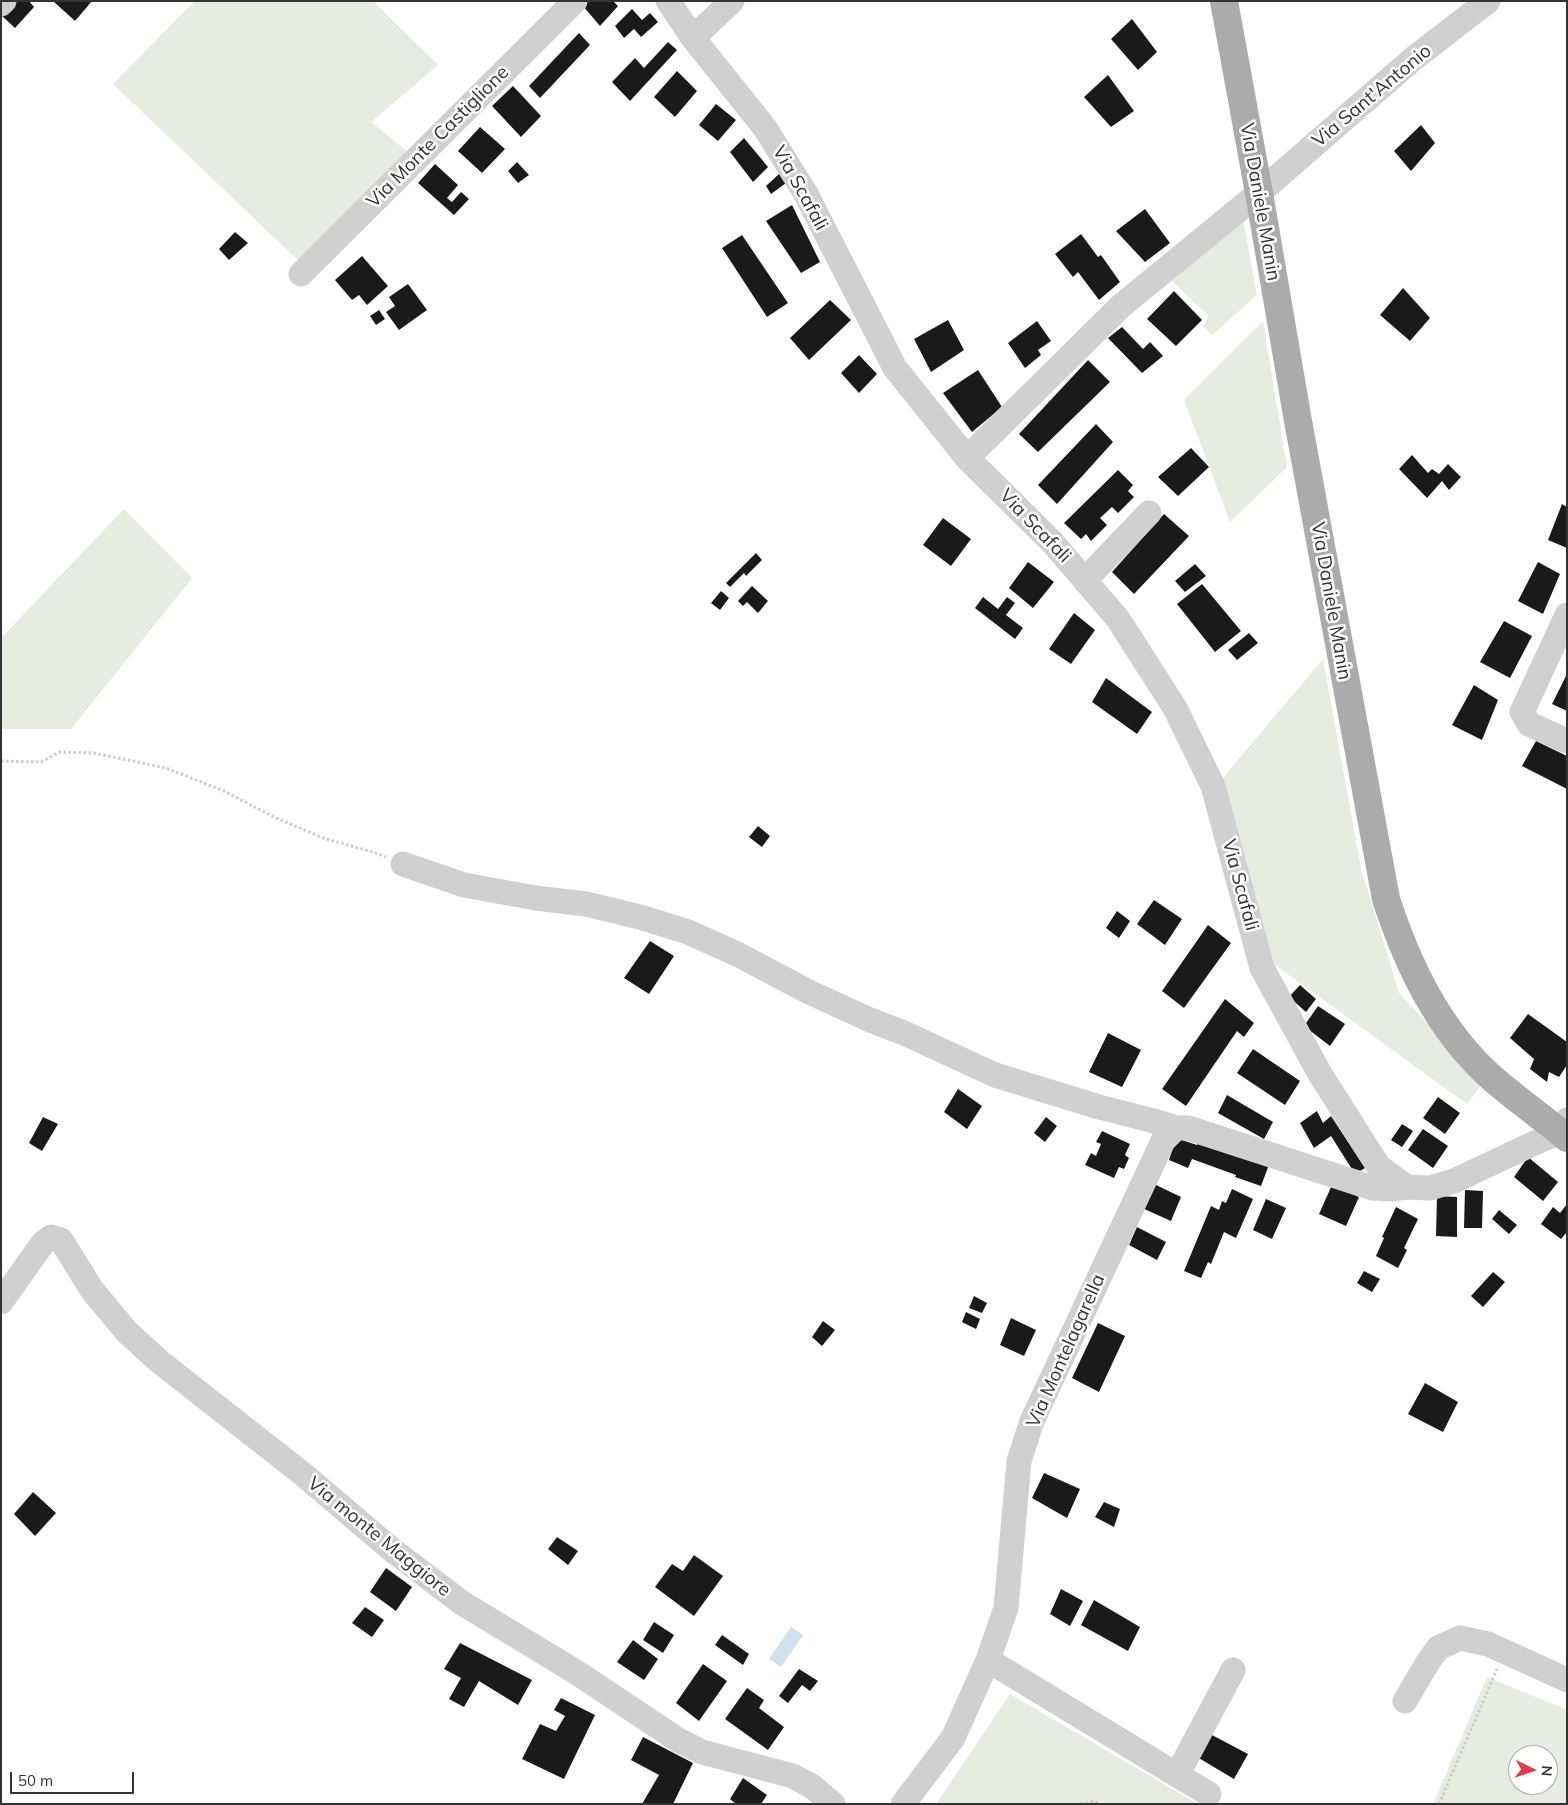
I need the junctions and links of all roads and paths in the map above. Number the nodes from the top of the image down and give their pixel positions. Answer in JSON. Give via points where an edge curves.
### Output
{"nodes":[{"id":1,"x":4,"y":1,"type":"edge"},
{"id":2,"x":576,"y":1,"type":"edge"},
{"id":3,"x":668,"y":1,"type":"edge"},
{"id":4,"x":732,"y":1,"type":"edge"},
{"id":5,"x":1224,"y":1,"type":"edge"},
{"id":6,"x":1488,"y":1,"type":"edge"},
{"id":7,"x":1,"y":4,"type":"edge"},
{"id":8,"x":693,"y":38,"type":"junction"},
{"id":9,"x":1259,"y":193,"type":"junction"},
{"id":10,"x":302,"y":274,"type":"dead end"},
{"id":11,"x":968,"y":458,"type":"junction"},
{"id":12,"x":1149,"y":513,"type":"dead end"},
{"id":13,"x":1085,"y":580,"type":"junction"},
{"id":14,"x":1567,"y":615,"type":"edge"},
{"id":15,"x":1567,"y":741,"type":"edge"},
{"id":16,"x":1,"y":762,"type":"edge"},
{"id":17,"x":402,"y":864,"type":"joint"},
{"id":18,"x":1176,"y":1128,"type":"junction"},
{"id":19,"x":1565,"y":1130,"type":"edge"},
{"id":20,"x":1407,"y":1187,"type":"junction"},
{"id":21,"x":1,"y":1302,"type":"edge"},
{"id":22,"x":1505,"y":1651,"type":"junction"},
{"id":23,"x":988,"y":1660,"type":"junction"},
{"id":24,"x":1233,"y":1670,"type":"dead end"},
{"id":25,"x":1567,"y":1680,"type":"edge"},
{"id":26,"x":1405,"y":1701,"type":"dead end"},
{"id":27,"x":1176,"y":1775,"type":"junction"},
{"id":28,"x":1209,"y":1794,"type":"dead end"},
{"id":29,"x":833,"y":1804,"type":"edge"},
{"id":30,"x":903,"y":1804,"type":"edge"},
{"id":31,"x":1081,"y":1804,"type":"edge"},
{"id":32,"x":1100,"y":1804,"type":"edge"},
{"id":33,"x":1439,"y":1804,"type":"edge"}],
"edges":[{"from":1,"to":7,"type":"street"},
{"from":2,"to":10,"type":"street","name":"Via Monte Castiglione"},
{"from":3,"to":8,"type":"street","name":"Via Scafali"},
{"from":4,"to":8,"type":"street"},
{"from":5,"to":9,"type":"main road","name":"Via Daniele Manin"},
{"from":6,"to":9,"type":"street","name":"Via Sant'Antonio","via":[[1413,59]]},
{"from":8,"to":11,"type":"street","name":"Via Scafali","via":[[765,128],[806,194],[895,368]]},
{"from":9,"to":11,"type":"street","via":[[1121,306]]},
{"from":9,"to":19,"type":"main road","name":"Via Daniele Manin","via":[[1386,899],[1400,939],[1438,1016],[1461,1046],[1492,1078]]},
{"from":11,"to":13,"type":"street","name":"Via Scafali","via":[[1054,543]]},
{"from":12,"to":13,"type":"street"},
{"from":13,"to":20,"type":"street","name":"Via Scafali","via":[[1118,619],[1175,708],[1213,786],[1262,968],[1320,1074],[1379,1167]]},
{"from":14,"to":15,"type":"street","via":[[1522,712],[1529,724]]},
{"from":16,"to":17,"type":"path","via":[[41,762],[60,752],[69,752],[94,753],[166,768],[224,791],[322,838]]},
{"from":17,"to":18,"type":"street","via":[[464,885],[586,904],[688,932],[809,992],[995,1074]]},
{"from":18,"to":20,"type":"street","via":[[1188,1128],[1373,1188]]},
{"from":18,"to":23,"type":"street","name":"Via Montelagarella","via":[[1163,1141],[1032,1421],[1019,1461],[1006,1608]]},
{"from":19,"to":20,"type":"street","via":[[1454,1182],[1430,1188]]},
{"from":21,"to":29,"type":"street","name":"Via monte Maggiore","via":[[43,1243],[51,1237],[61,1240],[92,1290],[127,1332],[160,1362],[462,1604],[576,1672],[678,1740],[702,1752],[793,1776]]},
{"from":22,"to":25,"type":"street"},
{"from":22,"to":26,"type":"street","via":[[1460,1638],[1438,1648]]},
{"from":22,"to":33,"type":"path"},
{"from":23,"to":27,"type":"street"},
{"from":23,"to":30,"type":"street","name":"Via Montelagarella","via":[[953,1738]]},
{"from":24,"to":27,"type":"street"},
{"from":27,"to":28,"type":"street"},
{"from":31,"to":32,"type":"path","via":[[1094,1801]]}]}
